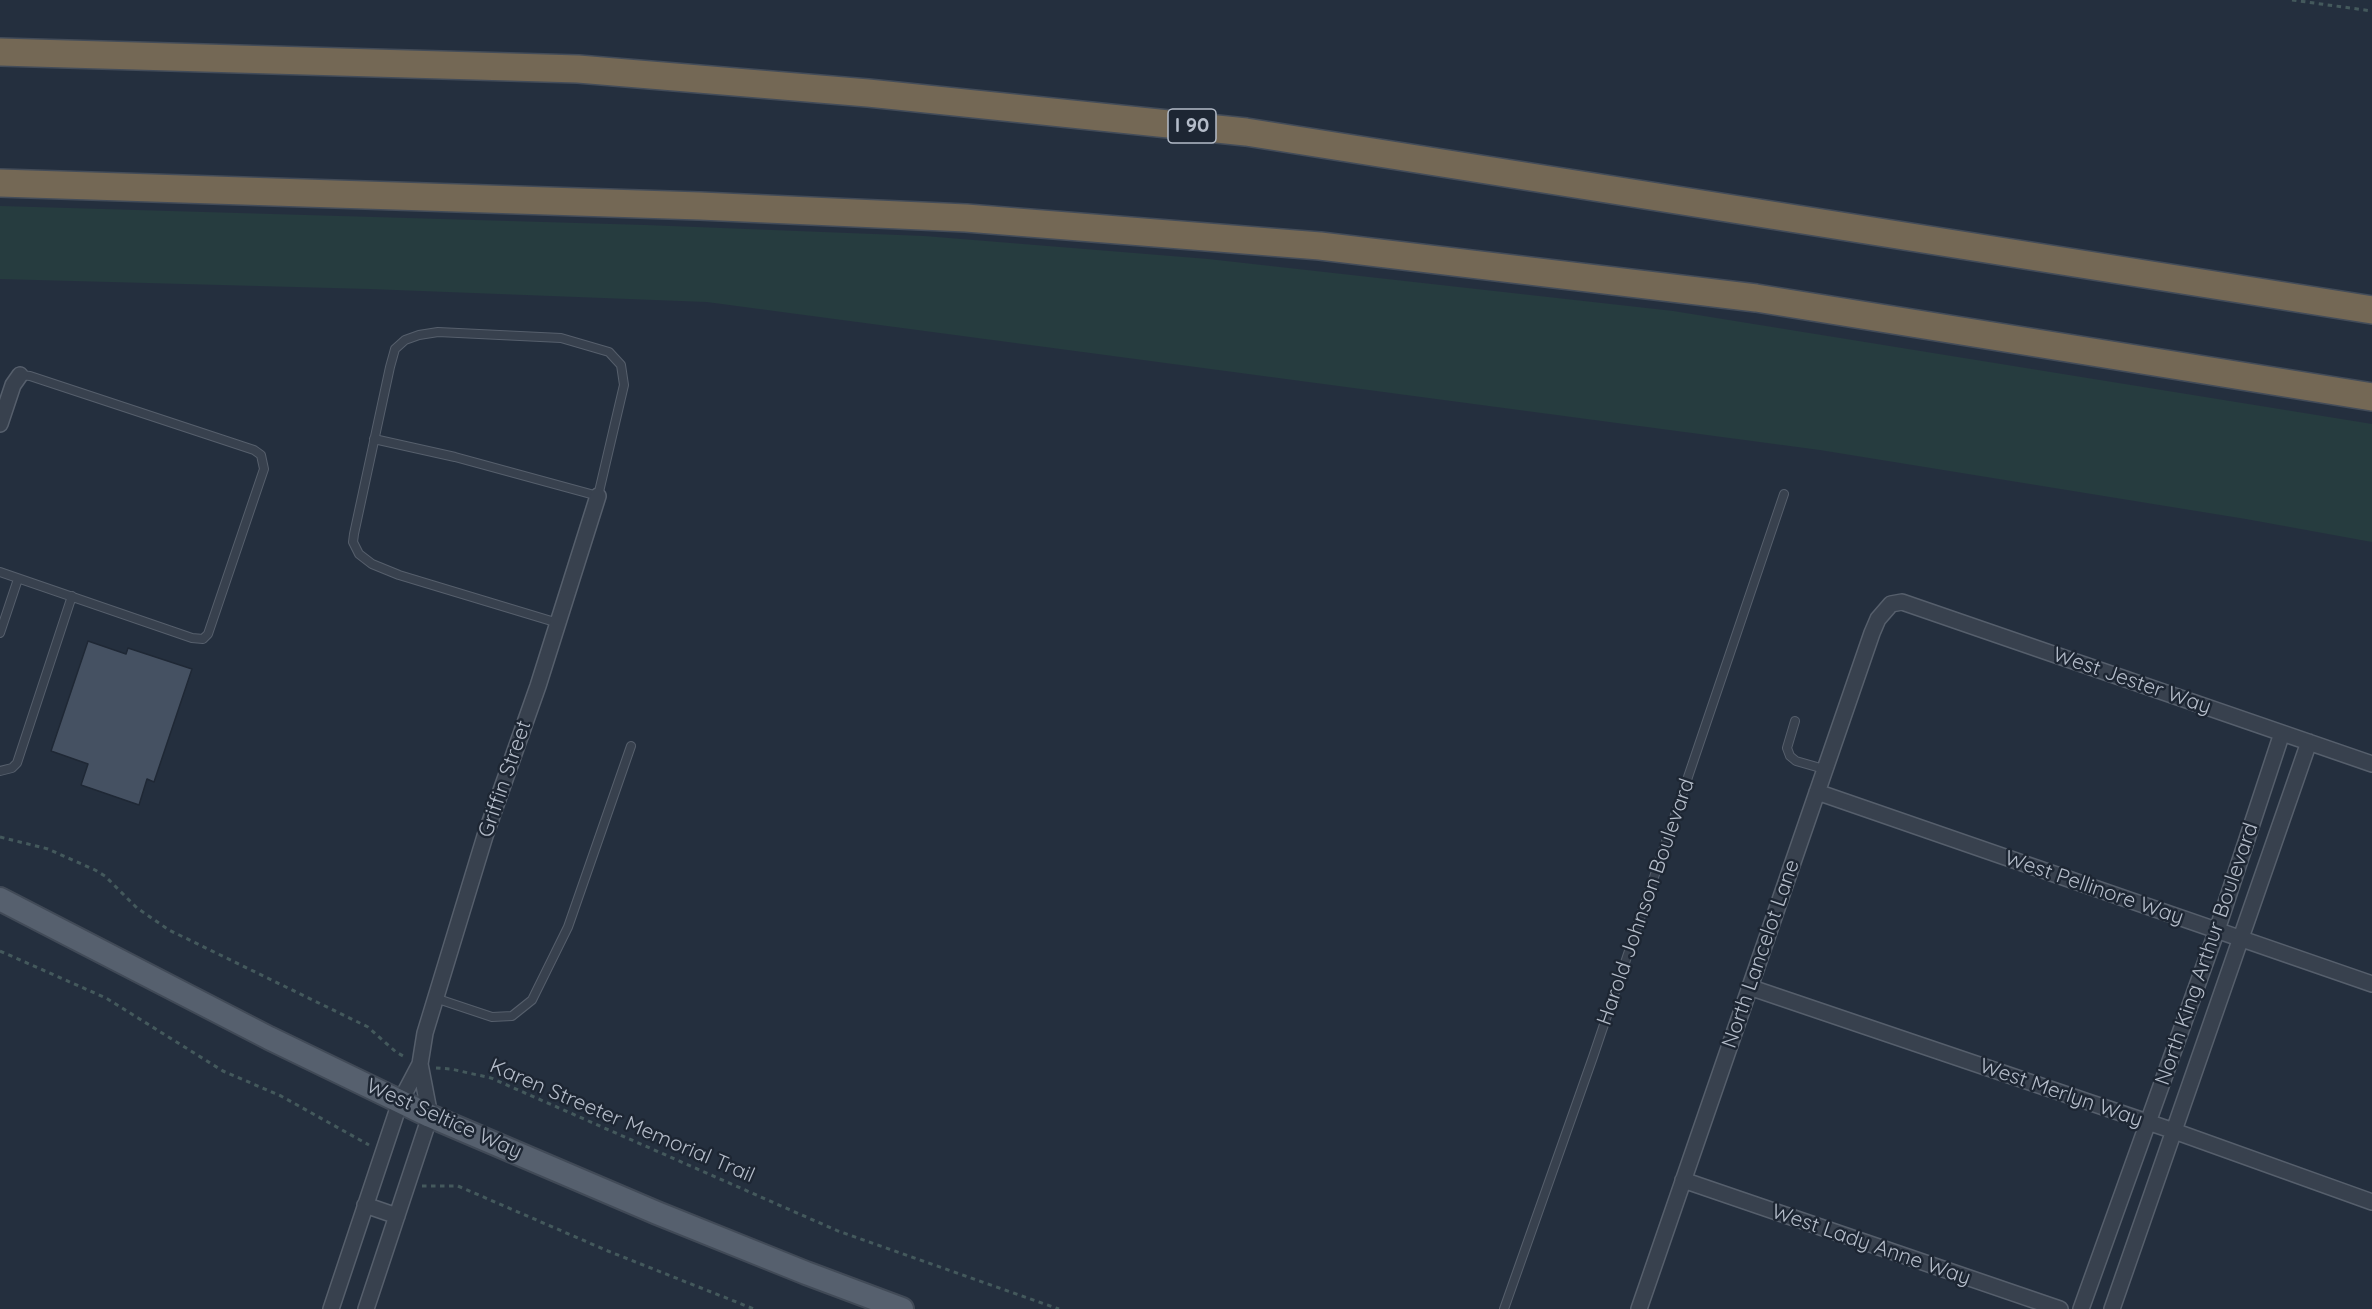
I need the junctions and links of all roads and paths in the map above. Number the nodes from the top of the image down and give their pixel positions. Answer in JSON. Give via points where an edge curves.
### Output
{"nodes":[{"id":1,"x":2292,"y":0,"type":"edge"},
{"id":2,"x":2372,"y":11,"type":"edge"},
{"id":3,"x":0,"y":52,"type":"edge"},
{"id":4,"x":0,"y":183,"type":"edge"},
{"id":5,"x":2372,"y":310,"type":"edge"},
{"id":6,"x":20,"y":375,"type":"joint"},
{"id":7,"x":2372,"y":397,"type":"edge"},
{"id":8,"x":0,"y":424,"type":"edge"},
{"id":9,"x":374,"y":439,"type":"junction"},
{"id":10,"x":1784,"y":494,"type":"dead end"},
{"id":11,"x":598,"y":496,"type":"junction"},
{"id":12,"x":0,"y":572,"type":"edge"},
{"id":13,"x":18,"y":579,"type":"junction"},
{"id":14,"x":72,"y":596,"type":"junction"},
{"id":15,"x":1891,"y":604,"type":"joint"},
{"id":16,"x":558,"y":623,"type":"junction"},
{"id":17,"x":0,"y":633,"type":"edge"},
{"id":18,"x":1795,"y":720,"type":"dead end"},
{"id":19,"x":2282,"y":733,"type":"junction"},
{"id":20,"x":2308,"y":742,"type":"junction"},
{"id":21,"x":631,"y":746,"type":"dead end"},
{"id":22,"x":2372,"y":764,"type":"edge"},
{"id":23,"x":1824,"y":769,"type":"junction"},
{"id":24,"x":0,"y":771,"type":"edge"},
{"id":25,"x":1816,"y":792,"type":"junction"},
{"id":26,"x":0,"y":837,"type":"edge"},
{"id":27,"x":0,"y":899,"type":"edge"},
{"id":28,"x":2217,"y":930,"type":"junction"},
{"id":29,"x":2241,"y":938,"type":"junction"},
{"id":30,"x":0,"y":951,"type":"edge"},
{"id":31,"x":2372,"y":984,"type":"edge"},
{"id":32,"x":1749,"y":987,"type":"junction"},
{"id":33,"x":435,"y":998,"type":"junction"},
{"id":34,"x":420,"y":1064,"type":"junction"},
{"id":35,"x":400,"y":1102,"type":"junction"},
{"id":36,"x":430,"y":1116,"type":"junction"},
{"id":37,"x":2148,"y":1122,"type":"junction"},
{"id":38,"x":2174,"y":1131,"type":"junction"},
{"id":39,"x":383,"y":1153,"type":"junction"},
{"id":40,"x":1683,"y":1180,"type":"junction"},
{"id":41,"x":407,"y":1186,"type":"junction"},
{"id":42,"x":2372,"y":1202,"type":"edge"},
{"id":43,"x":366,"y":1205,"type":"junction"},
{"id":44,"x":397,"y":1216,"type":"junction"},
{"id":45,"x":331,"y":1309,"type":"edge"},
{"id":46,"x":366,"y":1309,"type":"edge"},
{"id":47,"x":754,"y":1309,"type":"edge"},
{"id":48,"x":902,"y":1309,"type":"edge"},
{"id":49,"x":1059,"y":1309,"type":"edge"},
{"id":50,"x":1504,"y":1309,"type":"edge"},
{"id":51,"x":1639,"y":1309,"type":"edge"},
{"id":52,"x":2060,"y":1309,"type":"edge"},
{"id":53,"x":2081,"y":1309,"type":"edge"},
{"id":54,"x":2112,"y":1309,"type":"edge"}],
"edges":[{"from":1,"to":2,"type":"path"},
{"from":3,"to":5,"type":"highway","number":"I 90","via":[[578,69],[868,93],[1246,132]]},
{"from":4,"to":7,"type":"highway","via":[[954,217],[1273,242],[1756,298]]},
{"from":6,"to":8,"type":"street"},
{"from":6,"to":14,"type":"lane","via":[[254,450],[263,461],[264,469],[208,634],[202,639]]},
{"from":9,"to":11,"type":"lane"},
{"from":9,"to":11,"type":"lane","via":[[395,349],[405,340],[438,332],[561,338],[609,352],[621,365],[624,385]]},
{"from":9,"to":16,"type":"lane","via":[[354,534],[359,554],[399,575]]},
{"from":10,"to":50,"type":"lane","name":"Harold Johnson Boulevard"},
{"from":11,"to":16,"type":"street","name":"Griffin Street"},
{"from":12,"to":13,"type":"lane"},
{"from":13,"to":14,"type":"lane"},
{"from":13,"to":17,"type":"lane"},
{"from":14,"to":24,"type":"lane","via":[[17,764]]},
{"from":15,"to":19,"type":"street","name":"West Jester Way","via":[[1902,602]]},
{"from":15,"to":23,"type":"street","name":"North Lancelot Lane","via":[[1872,633]]},
{"from":16,"to":33,"type":"street","name":"Griffin Street"},
{"from":18,"to":23,"type":"lane","via":[[1787,748],[1790,756]]},
{"from":19,"to":20,"type":"street","name":"West Jester Way"},
{"from":19,"to":28,"type":"street","name":"North King Arthur Boulevard"},
{"from":20,"to":22,"type":"street","name":"West Jester Way"},
{"from":20,"to":29,"type":"street","name":"North King Arthur Boulevard"},
{"from":21,"to":33,"type":"lane","via":[[568,927],[532,1000],[512,1017],[492,1017]]},
{"from":23,"to":25,"type":"street","name":"North Lancelot Lane"},
{"from":25,"to":28,"type":"street","name":"West Pellinore Way"},
{"from":25,"to":32,"type":"street","name":"North Lancelot Lane"},
{"from":26,"to":34,"type":"path","name":"Karen Streeter Memorial Trail","via":[[48,849],[95,870],[137,908],[169,930],[368,1027],[396,1052]]},
{"from":27,"to":35,"type":"main road","name":"West Seltice Way"},
{"from":28,"to":29,"type":"street","name":"West Pellinore Way"},
{"from":28,"to":37,"type":"street","name":"North King Arthur Boulevard"},
{"from":29,"to":31,"type":"street","name":"West Pellinore Way"},
{"from":29,"to":38,"type":"street","name":"North King Arthur Boulevard"},
{"from":30,"to":39,"type":"path","via":[[106,998],[224,1071],[281,1096]]},
{"from":32,"to":37,"type":"street","name":"West Merlyn Way"},
{"from":32,"to":40,"type":"street","name":"North Lancelot Lane"},
{"from":33,"to":34,"type":"street","name":"Griffin Street"},
{"from":34,"to":35,"type":"street","name":"Griffin Street"},
{"from":34,"to":36,"type":"street","name":"Griffin Street"},
{"from":34,"to":49,"type":"path","name":"Karen Streeter Memorial Trail","via":[[491,1078],[838,1231]]},
{"from":35,"to":36,"type":"main road","name":"West Seltice Way"},
{"from":35,"to":39,"type":"street","name":"Griffin Street"},
{"from":36,"to":41,"type":"street"},
{"from":36,"to":48,"type":"main road","name":"West Seltice Way","via":[[657,1213]]},
{"from":37,"to":38,"type":"street","name":"West Merlyn Way"},
{"from":37,"to":53,"type":"street","name":"North King Arthur Boulevard"},
{"from":38,"to":42,"type":"street","name":"West Merlyn Way"},
{"from":38,"to":54,"type":"street","name":"North King Arthur Boulevard"},
{"from":39,"to":43,"type":"street","name":"Griffin Street"},
{"from":40,"to":51,"type":"street","name":"North Lancelot Lane"},
{"from":40,"to":52,"type":"street","name":"West Lady Anne Way"},
{"from":41,"to":44,"type":"street"},
{"from":41,"to":47,"type":"path","via":[[458,1186]]},
{"from":43,"to":44,"type":"street"},
{"from":43,"to":45,"type":"street","name":"Griffin Street"},
{"from":44,"to":46,"type":"street"}]}
